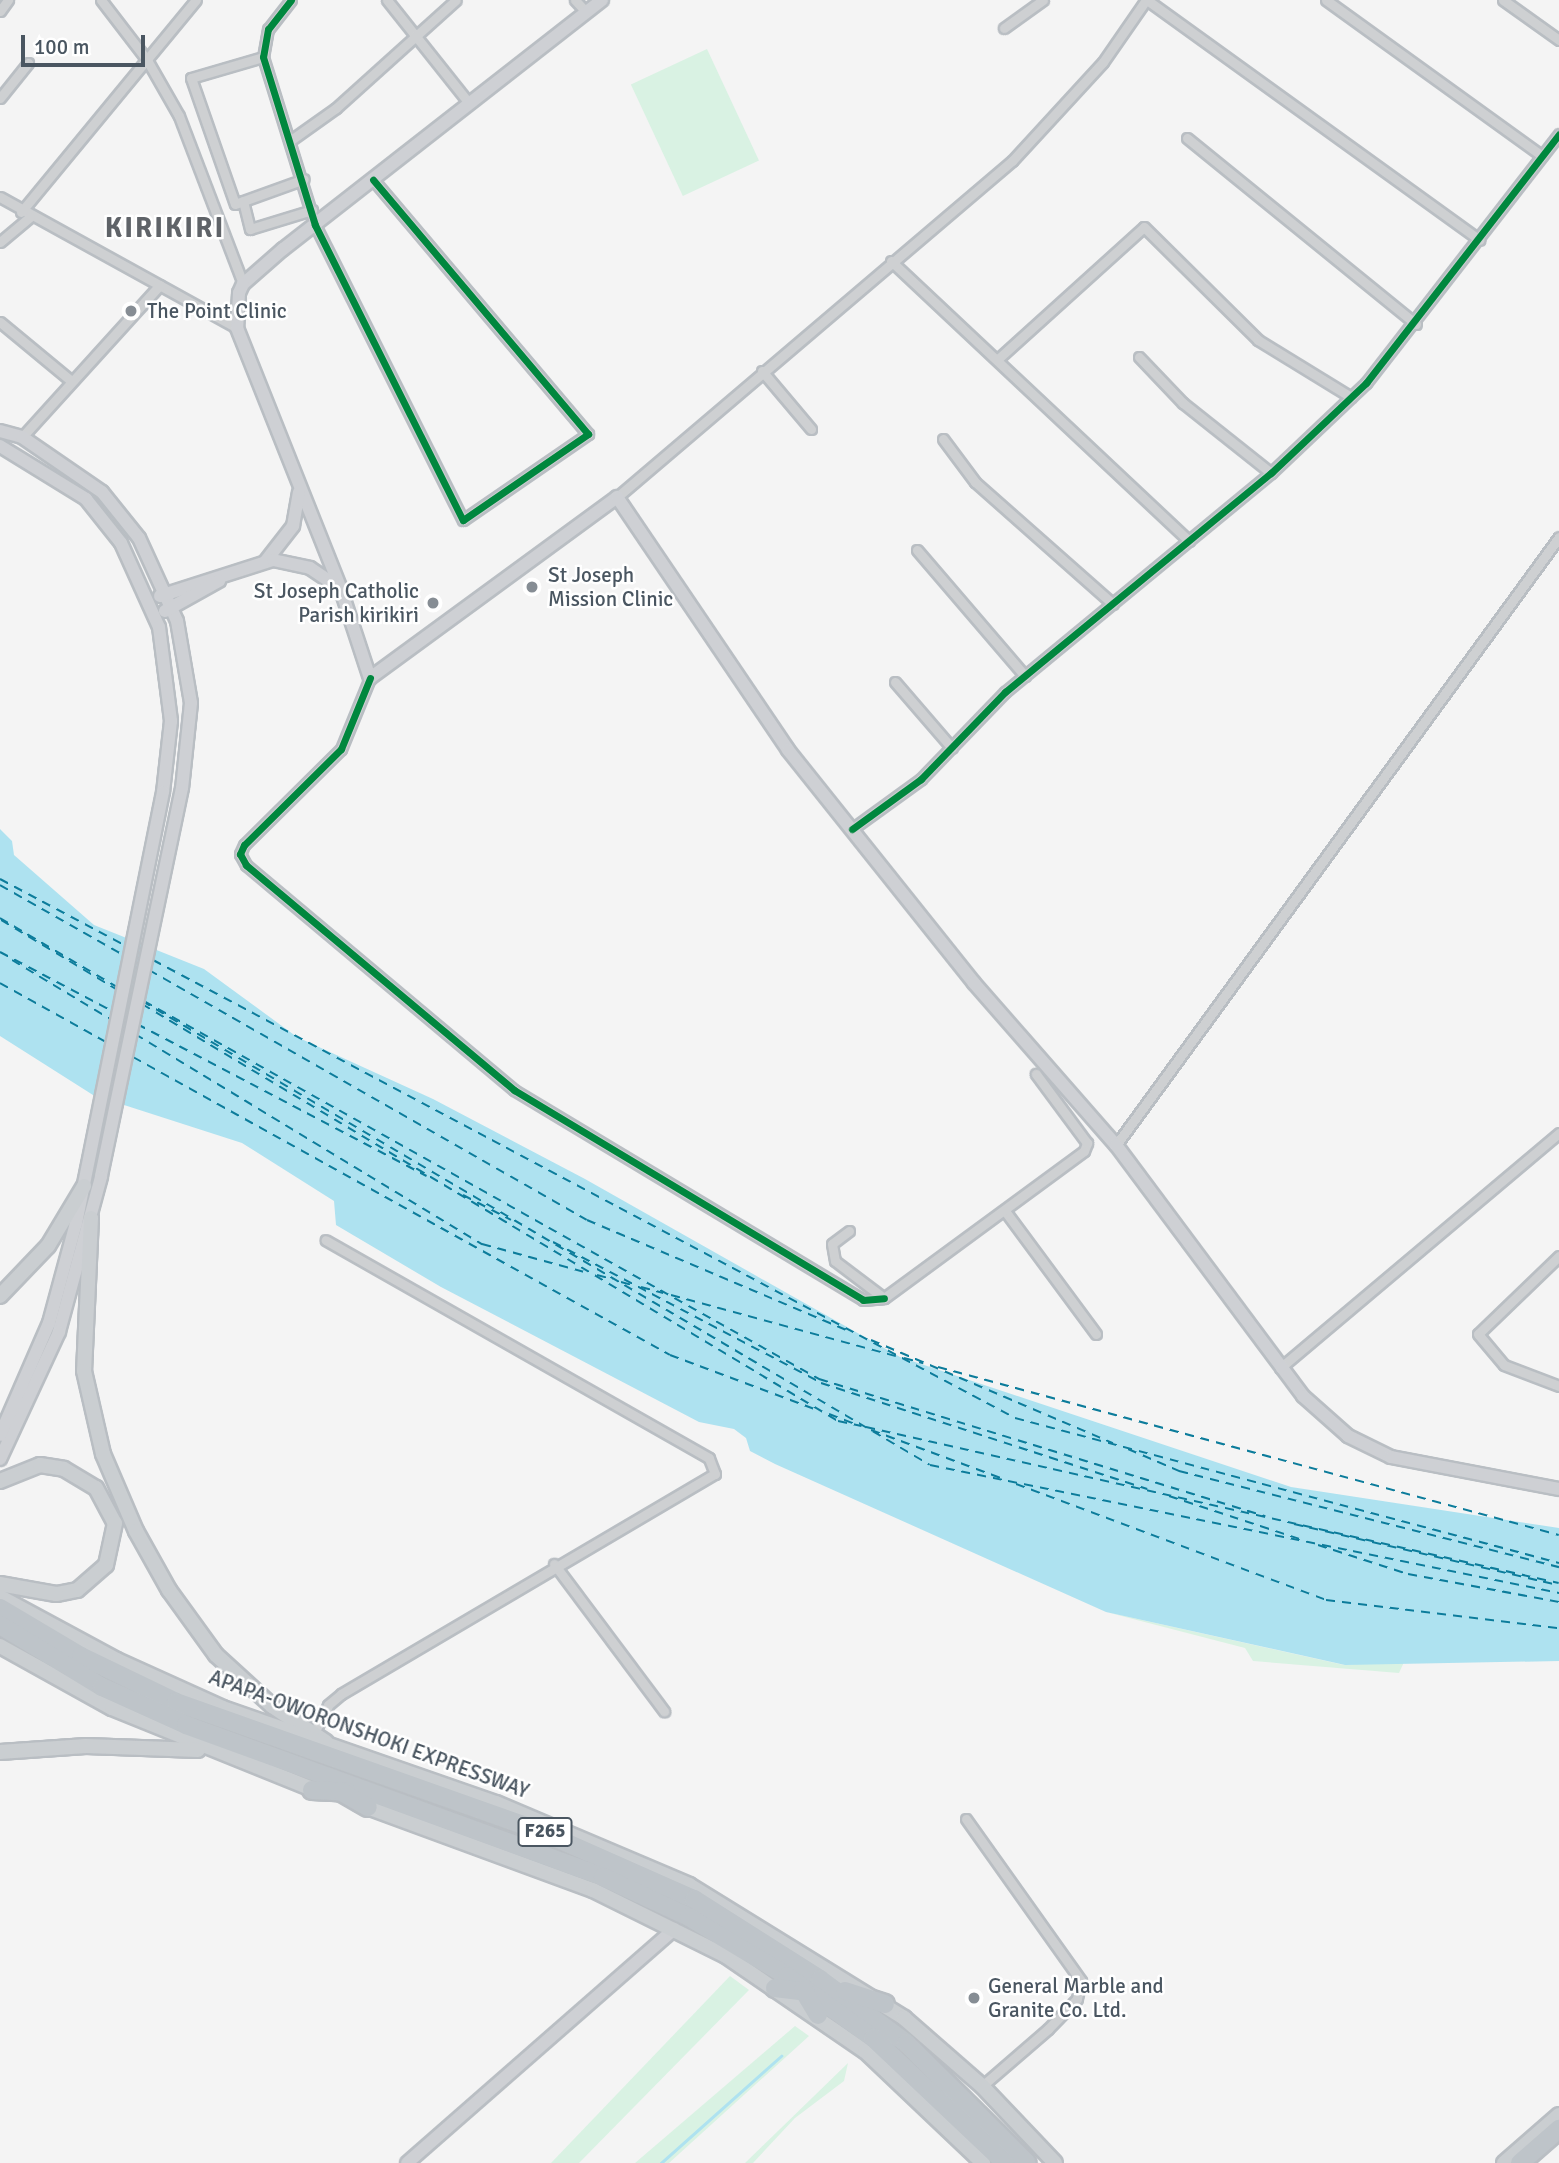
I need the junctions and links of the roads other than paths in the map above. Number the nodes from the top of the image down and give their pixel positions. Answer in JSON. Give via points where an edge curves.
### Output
{"nodes":[{"id":1,"x":8,"y":0,"type":"edge"},
{"id":2,"x":101,"y":0,"type":"edge"},
{"id":3,"x":196,"y":0,"type":"edge"},
{"id":4,"x":291,"y":0,"type":"edge"},
{"id":5,"x":456,"y":0,"type":"edge"},
{"id":6,"x":575,"y":0,"type":"edge"},
{"id":7,"x":602,"y":0,"type":"edge"},
{"id":8,"x":1043,"y":0,"type":"edge"},
{"id":9,"x":1146,"y":0,"type":"edge"},
{"id":10,"x":1326,"y":0,"type":"edge"},
{"id":11,"x":1503,"y":0,"type":"edge"},
{"id":12,"x":390,"y":1,"type":"edge"},
{"id":13,"x":0,"y":11,"type":"edge"},
{"id":14,"x":586,"y":12,"type":"junction"},
{"id":15,"x":1004,"y":27,"type":"dead end"},
{"id":16,"x":416,"y":36,"type":"junction"},
{"id":17,"x":1559,"y":40,"type":"edge"},
{"id":18,"x":263,"y":57,"type":"junction"},
{"id":19,"x":147,"y":60,"type":"junction"},
{"id":20,"x":28,"y":63,"type":"dead end"},
{"id":21,"x":0,"y":98,"type":"edge"},
{"id":22,"x":468,"y":102,"type":"junction"},
{"id":23,"x":1559,"y":134,"type":"edge"},
{"id":24,"x":1187,"y":138,"type":"dead end"},
{"id":25,"x":291,"y":140,"type":"junction"},
{"id":26,"x":1542,"y":156,"type":"junction"},
{"id":27,"x":304,"y":179,"type":"junction"},
{"id":28,"x":373,"y":180,"type":"junction"},
{"id":29,"x":0,"y":197,"type":"edge"},
{"id":30,"x":243,"y":201,"type":"junction"},
{"id":31,"x":312,"y":210,"type":"junction"},
{"id":32,"x":25,"y":215,"type":"junction"},
{"id":33,"x":315,"y":225,"type":"junction"},
{"id":34,"x":1479,"y":240,"type":"junction"},
{"id":35,"x":0,"y":242,"type":"edge"},
{"id":36,"x":891,"y":261,"type":"junction"},
{"id":37,"x":243,"y":284,"type":"junction"},
{"id":38,"x":160,"y":285,"type":"junction"},
{"id":39,"x":0,"y":322,"type":"edge"},
{"id":40,"x":1416,"y":324,"type":"junction"},
{"id":41,"x":237,"y":328,"type":"junction"},
{"id":42,"x":1139,"y":357,"type":"dead end"},
{"id":43,"x":999,"y":358,"type":"junction"},
{"id":44,"x":762,"y":371,"type":"junction"},
{"id":45,"x":70,"y":380,"type":"junction"},
{"id":46,"x":1351,"y":397,"type":"junction"},
{"id":47,"x":811,"y":429,"type":"dead end"},
{"id":48,"x":0,"y":431,"type":"edge"},
{"id":49,"x":22,"y":437,"type":"junction"},
{"id":50,"x":943,"y":439,"type":"dead end"},
{"id":51,"x":0,"y":446,"type":"edge"},
{"id":52,"x":1271,"y":473,"type":"junction"},
{"id":53,"x":298,"y":489,"type":"junction"},
{"id":54,"x":617,"y":497,"type":"junction"},
{"id":55,"x":1559,"y":537,"type":"edge"},
{"id":56,"x":1189,"y":541,"type":"junction"},
{"id":57,"x":917,"y":550,"type":"dead end"},
{"id":58,"x":263,"y":563,"type":"junction"},
{"id":59,"x":222,"y":579,"type":"junction"},
{"id":60,"x":341,"y":590,"type":"junction"},
{"id":61,"x":167,"y":593,"type":"junction"},
{"id":62,"x":150,"y":600,"type":"junction"},
{"id":63,"x":1112,"y":604,"type":"junction"},
{"id":64,"x":172,"y":608,"type":"junction"},
{"id":65,"x":155,"y":615,"type":"junction"},
{"id":66,"x":1025,"y":676,"type":"junction"},
{"id":67,"x":370,"y":678,"type":"junction"},
{"id":68,"x":895,"y":682,"type":"dead end"},
{"id":69,"x":952,"y":748,"type":"junction"},
{"id":70,"x":852,"y":829,"type":"junction"},
{"id":71,"x":1036,"y":1074,"type":"dead end"},
{"id":72,"x":1559,"y":1133,"type":"edge"},
{"id":73,"x":1116,"y":1145,"type":"junction"},
{"id":74,"x":85,"y":1180,"type":"junction"},
{"id":75,"x":1005,"y":1211,"type":"junction"},
{"id":76,"x":91,"y":1218,"type":"junction"},
{"id":77,"x":849,"y":1231,"type":"dead end"},
{"id":78,"x":326,"y":1240,"type":"dead end"},
{"id":79,"x":1559,"y":1256,"type":"edge"},
{"id":80,"x":0,"y":1296,"type":"edge"},
{"id":81,"x":884,"y":1298,"type":"junction"},
{"id":82,"x":1096,"y":1334,"type":"dead end"},
{"id":83,"x":1280,"y":1367,"type":"junction"},
{"id":84,"x":1559,"y":1386,"type":"edge"},
{"id":85,"x":0,"y":1435,"type":"edge"},
{"id":86,"x":0,"y":1459,"type":"edge"},
{"id":87,"x":0,"y":1481,"type":"edge"},
{"id":88,"x":1559,"y":1489,"type":"edge"},
{"id":89,"x":554,"y":1563,"type":"junction"},
{"id":90,"x":0,"y":1584,"type":"edge"},
{"id":91,"x":0,"y":1597,"type":"edge"},
{"id":92,"x":0,"y":1608,"type":"edge"},
{"id":93,"x":0,"y":1625,"type":"edge"},
{"id":94,"x":0,"y":1646,"type":"edge"},
{"id":95,"x":664,"y":1711,"type":"dead end"},
{"id":96,"x":315,"y":1731,"type":"junction"},
{"id":97,"x":330,"y":1746,"type":"junction"},
{"id":98,"x":205,"y":1750,"type":"junction"},
{"id":99,"x":0,"y":1752,"type":"edge"},
{"id":100,"x":313,"y":1782,"type":"junction"},
{"id":101,"x":367,"y":1799,"type":"junction"},
{"id":102,"x":966,"y":1819,"type":"dead end"},
{"id":103,"x":674,"y":1929,"type":"junction"},
{"id":104,"x":781,"y":1982,"type":"junction"},
{"id":105,"x":820,"y":1992,"type":"junction"},
{"id":106,"x":859,"y":1996,"type":"junction"},
{"id":107,"x":885,"y":2004,"type":"junction"},
{"id":108,"x":874,"y":2020,"type":"junction"},
{"id":109,"x":982,"y":2086,"type":"junction"},
{"id":110,"x":1559,"y":2115,"type":"edge"},
{"id":111,"x":1559,"y":2129,"type":"edge"},
{"id":112,"x":1044,"y":2151,"type":"junction"},
{"id":113,"x":979,"y":2160,"type":"edge"},
{"id":114,"x":407,"y":2163,"type":"edge"},
{"id":115,"x":1005,"y":2163,"type":"edge"},
{"id":116,"x":1027,"y":2163,"type":"edge"},
{"id":117,"x":1055,"y":2163,"type":"edge"},
{"id":118,"x":1069,"y":2163,"type":"edge"},
{"id":119,"x":1504,"y":2163,"type":"edge"},
{"id":120,"x":1520,"y":2163,"type":"edge"}],
"edges":[{"from":1,"to":13,"type":"street"},
{"from":2,"to":19,"type":"street"},
{"from":3,"to":19,"type":"street"},
{"from":4,"to":18,"type":"street","via":[[268,29]]},
{"from":5,"to":16,"type":"street"},
{"from":6,"to":14,"type":"street"},
{"from":7,"to":14,"type":"main road"},
{"from":8,"to":15,"type":"street"},
{"from":9,"to":34,"type":"street"},
{"from":9,"to":36,"type":"street","via":[[1103,62],[1044,129]]},
{"from":10,"to":26,"type":"street"},
{"from":11,"to":17,"type":"street"},
{"from":12,"to":16,"type":"street"},
{"from":14,"to":22,"type":"main road"},
{"from":16,"to":22,"type":"street"},
{"from":16,"to":25,"type":"street"},
{"from":18,"to":25,"type":"street"},
{"from":18,"to":30,"type":"street","via":[[191,78],[235,204]]},
{"from":19,"to":32,"type":"street"},
{"from":19,"to":37,"type":"street","via":[[179,116]]},
{"from":20,"to":21,"type":"street"},
{"from":22,"to":28,"type":"main road"},
{"from":23,"to":26,"type":"street"},
{"from":24,"to":40,"type":"street"},
{"from":25,"to":27,"type":"street"},
{"from":26,"to":34,"type":"street"},
{"from":27,"to":30,"type":"street"},
{"from":27,"to":31,"type":"street"},
{"from":28,"to":33,"type":"main road"},
{"from":28,"to":33,"type":"street","via":[[588,434],[463,520]]},
{"from":29,"to":32,"type":"street"},
{"from":30,"to":31,"type":"street","via":[[250,229]]},
{"from":31,"to":33,"type":"street"},
{"from":32,"to":35,"type":"street"},
{"from":32,"to":38,"type":"street"},
{"from":33,"to":37,"type":"main road"},
{"from":34,"to":40,"type":"street"},
{"from":36,"to":43,"type":"street"},
{"from":36,"to":44,"type":"street"},
{"from":37,"to":41,"type":"main road"},
{"from":38,"to":41,"type":"street"},
{"from":38,"to":45,"type":"street"},
{"from":39,"to":45,"type":"street"},
{"from":40,"to":46,"type":"street"},
{"from":41,"to":53,"type":"main road"},
{"from":42,"to":52,"type":"street","via":[[1183,403]]},
{"from":43,"to":46,"type":"street","via":[[1144,227],[1258,340]]},
{"from":43,"to":56,"type":"street"},
{"from":44,"to":47,"type":"street"},
{"from":44,"to":54,"type":"street"},
{"from":45,"to":49,"type":"street"},
{"from":46,"to":52,"type":"street"},
{"from":48,"to":49,"type":"main road"},
{"from":49,"to":61,"type":"main road","via":[[102,492],[139,538]]},
{"from":50,"to":63,"type":"street","via":[[975,482]]},
{"from":51,"to":62,"type":"main road","via":[[86,499],[121,543]]},
{"from":52,"to":56,"type":"street"},
{"from":53,"to":58,"type":"main road","via":[[293,526]]},
{"from":53,"to":60,"type":"main road"},
{"from":54,"to":67,"type":"main road"},
{"from":54,"to":70,"type":"main road","via":[[788,750]]},
{"from":55,"to":73,"type":"street"},
{"from":56,"to":63,"type":"street"},
{"from":57,"to":66,"type":"street"},
{"from":58,"to":59,"type":"main road"},
{"from":58,"to":60,"type":"main road","via":[[310,568]]},
{"from":59,"to":61,"type":"main road"},
{"from":59,"to":64,"type":"main road"},
{"from":60,"to":67,"type":"main road"},
{"from":61,"to":62,"type":"main road"},
{"from":61,"to":64,"type":"main road"},
{"from":62,"to":65,"type":"main road"},
{"from":63,"to":66,"type":"street"},
{"from":64,"to":65,"type":"main road"},
{"from":64,"to":76,"type":"main road","via":[[187,663],[191,703],[182,788]]},
{"from":65,"to":74,"type":"main road","via":[[171,690],[171,721]]},
{"from":66,"to":69,"type":"street"},
{"from":67,"to":81,"type":"street","via":[[341,749],[244,845],[240,854],[246,865],[514,1090],[863,1300]]},
{"from":68,"to":69,"type":"street"},
{"from":69,"to":70,"type":"street","via":[[885,810]]},
{"from":70,"to":73,"type":"main road","via":[[974,983]]},
{"from":71,"to":75,"type":"street","via":[[1087,1143]]},
{"from":72,"to":83,"type":"street"},
{"from":73,"to":83,"type":"main road"},
{"from":74,"to":80,"type":"main road","via":[[48,1246]]},
{"from":74,"to":85,"type":"main road","via":[[48,1322]]},
{"from":75,"to":81,"type":"street"},
{"from":75,"to":82,"type":"street"},
{"from":76,"to":86,"type":"main road","via":[[59,1332]]},
{"from":76,"to":96,"type":"main road","via":[[84,1371],[103,1454],[136,1531],[169,1590],[216,1655],[272,1706]]},
{"from":77,"to":81,"type":"street","via":[[832,1244],[838,1267]]},
{"from":78,"to":89,"type":"street","via":[[715,1463],[710,1478]]},
{"from":79,"to":84,"type":"street","via":[[1478,1335],[1504,1365]]},
{"from":83,"to":88,"type":"main road","via":[[1303,1396],[1371,1448],[1442,1470]]},
{"from":87,"to":90,"type":"main road","via":[[40,1465],[64,1469],[96,1488],[115,1524],[106,1564],[77,1590],[56,1594]]},
{"from":89,"to":95,"type":"street"},
{"from":89,"to":96,"type":"street","via":[[341,1694],[328,1705]]},
{"from":91,"to":97,"type":"main road","name":"APAPA-OWORONSHOKI EXPRESSWAY","via":[[171,1686]]},
{"from":92,"to":105,"type":"highway","name":"APAPA-OWORONSHOKI EXPRESSWAY","number":"F265","via":[[81,1657],[176,1702],[602,1855],[694,1899]]},
{"from":93,"to":100,"type":"highway","name":"APAPA-OWORONSHOKI EXPRESSWAY","number":"F265","via":[[102,1687]]},
{"from":94,"to":98,"type":"main road","name":"APAPA-OWORONSHOKI EXPRESSWAY","via":[[72,1688]]},
{"from":96,"to":97,"type":"main road"},
{"from":97,"to":105,"type":"main road","name":"APAPA-OWORONSHOKI EXPRESSWAY","via":[[639,1860],[765,1928]]},
{"from":98,"to":99,"type":"main road","via":[[86,1746]]},
{"from":98,"to":100,"type":"main road","name":"APAPA-OWORONSHOKI EXPRESSWAY"},
{"from":100,"to":101,"type":"highway","name":"APAPA-OWORONSHOKI EXPRESSWAY","number":"F265"},
{"from":100,"to":101,"type":"highway"},
{"from":101,"to":103,"type":"main road","name":"APAPA-OWORONSHOKI EXPRESSWAY","via":[[580,1885]]},
{"from":101,"to":104,"type":"highway","name":"APAPA-OWORONSHOKI EXPRESSWAY","number":"F265","via":[[603,1877],[689,1917]]},
{"from":102,"to":109,"type":"street","via":[[1082,1981],[1077,1998],[1048,2029]]},
{"from":103,"to":104,"type":"main road","name":"APAPA-OWORONSHOKI EXPRESSWAY"},
{"from":103,"to":114,"type":"main road"},
{"from":104,"to":105,"type":"highway"},
{"from":104,"to":105,"type":"main road","name":"APAPA-OWORONSHOKI EXPRESSWAY"},
{"from":105,"to":106,"type":"highway"},
{"from":105,"to":107,"type":"main road","name":"APAPA-OWORONSHOKI EXPRESSWAY"},
{"from":105,"to":108,"type":"highway","name":"APAPA-OWORONSHOKI EXPRESSWAY","number":"F265"},
{"from":105,"to":113,"type":"main road","name":"APAPA-OWORONSHOKI EXPRESSWAY"},
{"from":105,"to":115,"type":"highway","name":"APAPA-OWORONSHOKI EXPRESSWAY","number":"F265","via":[[904,2063]]},
{"from":106,"to":107,"type":"highway"},
{"from":106,"to":108,"type":"highway"},
{"from":107,"to":109,"type":"main road","name":"APAPA-OWORONSHOKI EXPRESSWAY"},
{"from":108,"to":116,"type":"highway","name":"APAPA-OWORONSHOKI EXPRESSWAY","number":"F265","via":[[933,2067]]},
{"from":109,"to":112,"type":"main road","name":"APAPA-OWORONSHOKI EXPRESSWAY"},
{"from":110,"to":119,"type":"main road"},
{"from":111,"to":120,"type":"highway"},
{"from":112,"to":117,"type":"main road","name":"APAPA-OWORONSHOKI EXPRESSWAY"},
{"from":112,"to":118,"type":"main road"}]}
